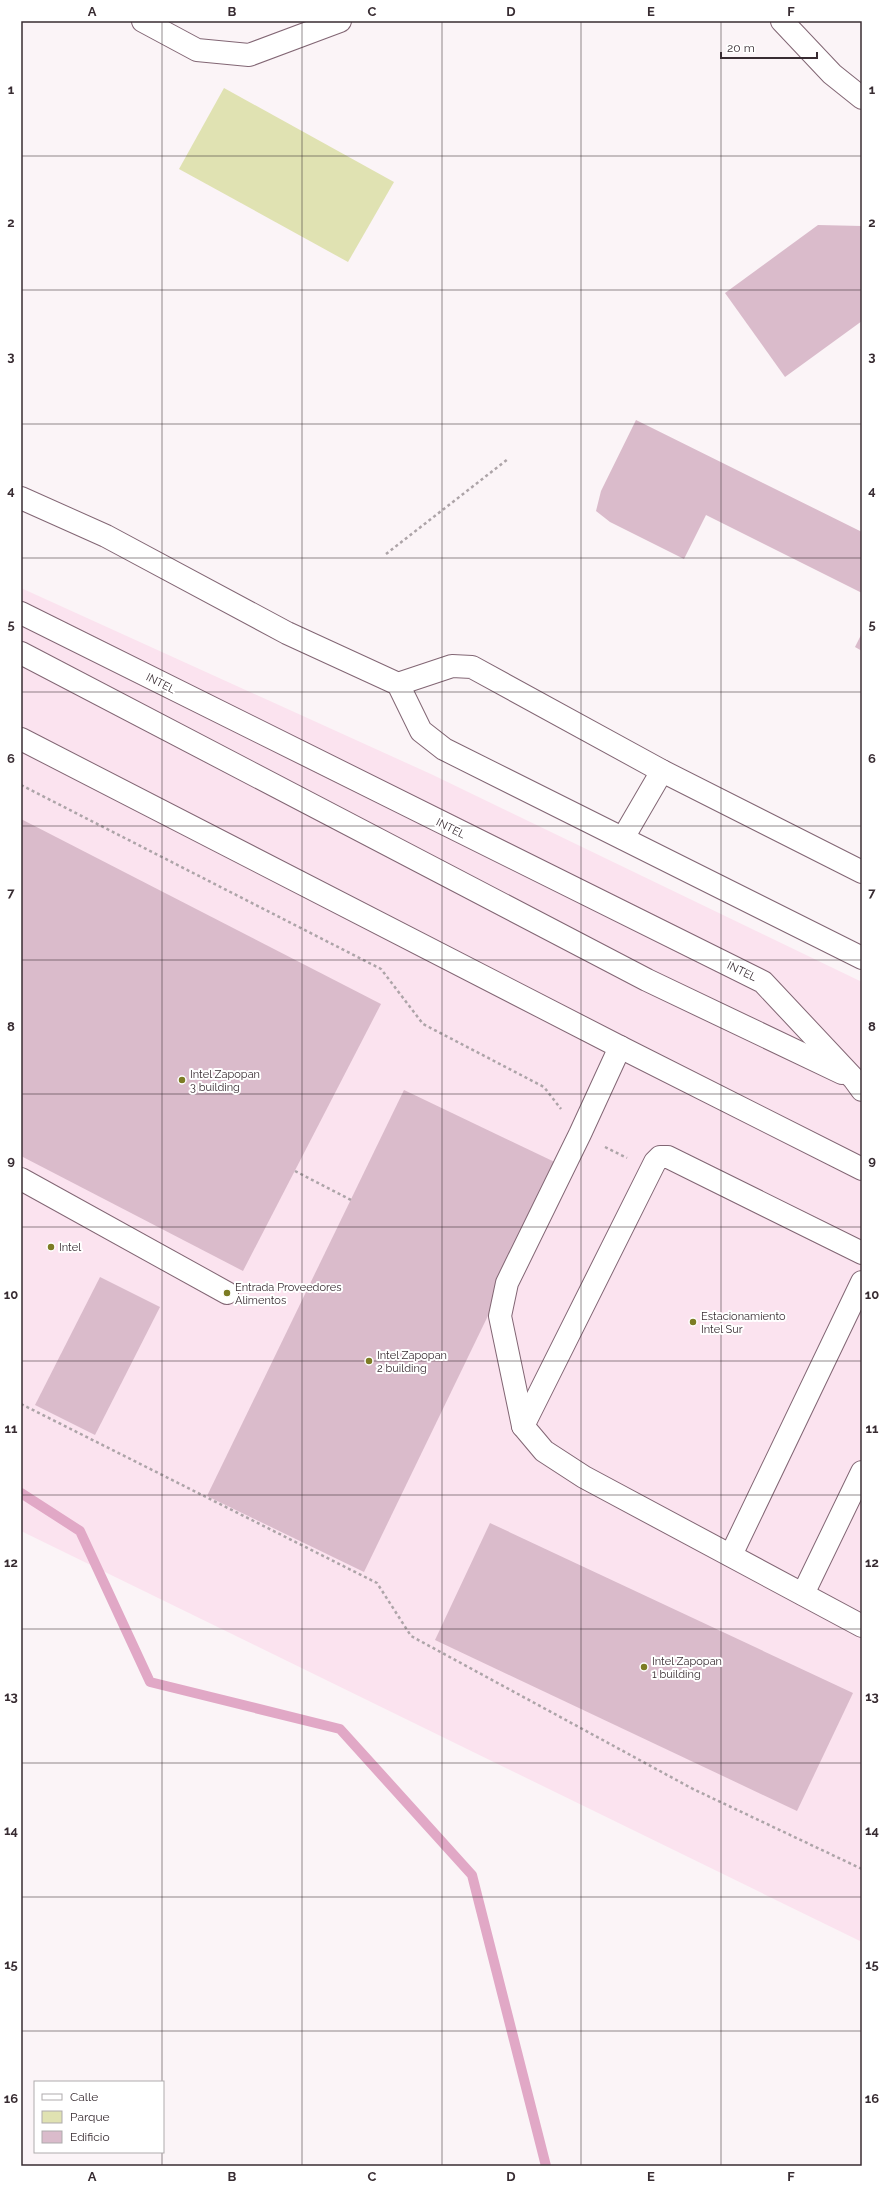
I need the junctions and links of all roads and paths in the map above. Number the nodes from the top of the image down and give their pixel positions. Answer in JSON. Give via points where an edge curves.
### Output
{"nodes":[{"id":1,"x":143,"y":21,"type":"edge"},
{"id":2,"x":340,"y":21,"type":"edge"},
{"id":3,"x":782,"y":21,"type":"edge"},
{"id":4,"x":862,"y":98,"type":"edge"},
{"id":5,"x":508,"y":459,"type":"dead end"},
{"id":6,"x":21,"y":498,"type":"edge"},
{"id":7,"x":386,"y":554,"type":"dead end"},
{"id":8,"x":21,"y":613,"type":"edge"},
{"id":9,"x":21,"y":653,"type":"edge"},
{"id":10,"x":398,"y":684,"type":"junction"},
{"id":11,"x":21,"y":739,"type":"edge"},
{"id":12,"x":662,"y":771,"type":"junction"},
{"id":13,"x":21,"y":785,"type":"edge"},
{"id":14,"x":623,"y":838,"type":"junction"},
{"id":15,"x":862,"y":872,"type":"edge"},
{"id":16,"x":862,"y":958,"type":"edge"},
{"id":17,"x":620,"y":1047,"type":"junction"},
{"id":18,"x":858,"y":1085,"type":"edge"},
{"id":19,"x":580,"y":1134,"type":"junction"},
{"id":20,"x":862,"y":1169,"type":"edge"},
{"id":21,"x":650,"y":1170,"type":"junction"},
{"id":22,"x":295,"y":1171,"type":"dead end"},
{"id":23,"x":21,"y":1179,"type":"edge"},
{"id":24,"x":351,"y":1200,"type":"dead end"},
{"id":25,"x":862,"y":1253,"type":"edge"},
{"id":26,"x":862,"y":1282,"type":"edge"},
{"id":27,"x":228,"y":1293,"type":"dead end"},
{"id":28,"x":21,"y":1404,"type":"edge"},
{"id":29,"x":523,"y":1426,"type":"junction"},
{"id":30,"x":862,"y":1472,"type":"edge"},
{"id":31,"x":731,"y":1555,"type":"junction"},
{"id":32,"x":803,"y":1594,"type":"junction"},
{"id":33,"x":862,"y":1626,"type":"edge"},
{"id":34,"x":862,"y":1869,"type":"edge"}],
"edges":[{"from":1,"to":2,"type":"lane","via":[[197,50],[249,55]]},
{"from":3,"to":4,"type":"lane","via":[[832,74]]},
{"from":5,"to":7,"type":"path"},
{"from":6,"to":10,"type":"lane","via":[[106,536],[287,633]]},
{"from":8,"to":18,"type":"lane","name":"INTEL","via":[[763,982]]},
{"from":9,"to":18,"type":"lane","name":"INTEL","via":[[647,980]]},
{"from":10,"to":12,"type":"lane","via":[[452,666],[472,667]]},
{"from":10,"to":14,"type":"lane","via":[[421,731],[444,749]]},
{"from":11,"to":17,"type":"lane"},
{"from":12,"to":14,"type":"lane"},
{"from":12,"to":15,"type":"lane"},
{"from":13,"to":19,"type":"path","via":[[381,969],[423,1024],[544,1087]]},
{"from":14,"to":16,"type":"lane"},
{"from":17,"to":19,"type":"lane"},
{"from":17,"to":20,"type":"lane"},
{"from":19,"to":21,"type":"path"},
{"from":19,"to":29,"type":"lane","via":[[507,1283],[500,1316]]},
{"from":21,"to":25,"type":"lane","via":[[660,1157],[668,1157]]},
{"from":21,"to":29,"type":"lane"},
{"from":22,"to":24,"type":"path"},
{"from":23,"to":27,"type":"lane"},
{"from":26,"to":31,"type":"lane"},
{"from":28,"to":34,"type":"path","via":[[377,1584],[411,1636],[693,1789]]},
{"from":29,"to":31,"type":"lane","via":[[544,1451],[584,1477]]},
{"from":30,"to":32,"type":"lane"},
{"from":31,"to":32,"type":"lane"},
{"from":32,"to":33,"type":"lane"}]}
